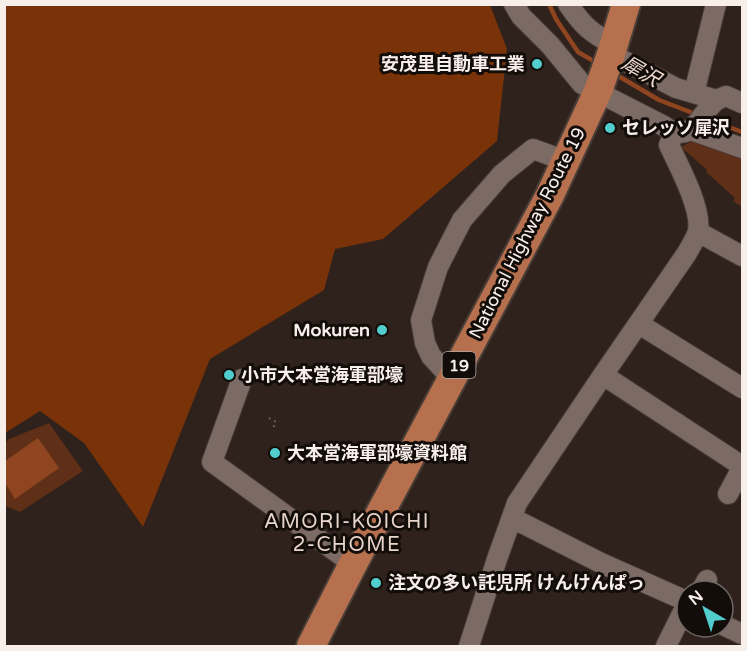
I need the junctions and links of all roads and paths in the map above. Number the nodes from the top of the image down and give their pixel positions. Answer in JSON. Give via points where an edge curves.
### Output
{"nodes":[{"id":1,"x":514,"y":4,"type":"edge"},
{"id":2,"x":568,"y":4,"type":"edge"},
{"id":3,"x":626,"y":4,"type":"edge"},
{"id":4,"x":716,"y":4,"type":"edge"},
{"id":5,"x":607,"y":66,"type":"junction"},
{"id":6,"x":694,"y":93,"type":"junction"},
{"id":7,"x":714,"y":103,"type":"junction"},
{"id":8,"x":742,"y":104,"type":"edge"},
{"id":9,"x":687,"y":129,"type":"junction"},
{"id":10,"x":742,"y":148,"type":"edge"},
{"id":11,"x":566,"y":161,"type":"junction"},
{"id":12,"x":698,"y":232,"type":"junction"},
{"id":13,"x":742,"y":256,"type":"edge"},
{"id":14,"x":639,"y":324,"type":"junction"},
{"id":15,"x":603,"y":375,"type":"junction"},
{"id":16,"x":242,"y":378,"type":"dead end"},
{"id":17,"x":452,"y":379,"type":"junction"},
{"id":18,"x":742,"y":388,"type":"edge"},
{"id":19,"x":269,"y":418,"type":"dead end"},
{"id":20,"x":273,"y":429,"type":"dead end"},
{"id":21,"x":742,"y":467,"type":"edge"},
{"id":22,"x":728,"y":494,"type":"dead end"},
{"id":23,"x":512,"y":518,"type":"junction"},
{"id":24,"x":354,"y":564,"type":"junction"},
{"id":25,"x":675,"y":596,"type":"edge"},
{"id":26,"x":675,"y":628,"type":"edge"},
{"id":27,"x":311,"y":646,"type":"edge"},
{"id":28,"x":469,"y":646,"type":"edge"},
{"id":29,"x":666,"y":646,"type":"edge"}],
"edges":[{"from":1,"to":5,"type":"street","via":[[582,84]]},
{"from":2,"to":5,"type":"street","via":[[591,32]]},
{"from":3,"to":5,"type":"highway","name":"National Highway Route 19","number":"19"},
{"from":4,"to":6,"type":"street"},
{"from":5,"to":6,"type":"street"},
{"from":5,"to":9,"type":"street","via":[[664,126]]},
{"from":5,"to":11,"type":"highway","name":"National Highway Route 19","number":"19"},
{"from":6,"to":7,"type":"street"},
{"from":7,"to":8,"type":"street","via":[[726,96]]},
{"from":7,"to":9,"type":"street"},
{"from":9,"to":10,"type":"street"},
{"from":9,"to":12,"type":"street","via":[[669,145],[698,216]]},
{"from":11,"to":17,"type":"highway","name":"National Highway Route 19","number":"19"},
{"from":11,"to":17,"type":"street","via":[[533,149],[502,174],[462,220],[438,267],[421,320],[431,356]]},
{"from":12,"to":13,"type":"street"},
{"from":12,"to":14,"type":"street"},
{"from":14,"to":15,"type":"street"},
{"from":14,"to":18,"type":"street"},
{"from":15,"to":21,"type":"street"},
{"from":15,"to":23,"type":"street","via":[[517,503]]},
{"from":16,"to":24,"type":"street","via":[[212,462]]},
{"from":17,"to":24,"type":"highway","name":"National Highway Route 19","number":"19"},
{"from":19,"to":20,"type":"path","via":[[276,422]]},
{"from":21,"to":22,"type":"street"},
{"from":23,"to":25,"type":"street"},
{"from":23,"to":28,"type":"street"},
{"from":24,"to":27,"type":"highway","name":"National Highway Route 19","number":"19"},
{"from":26,"to":29,"type":"street"}]}
